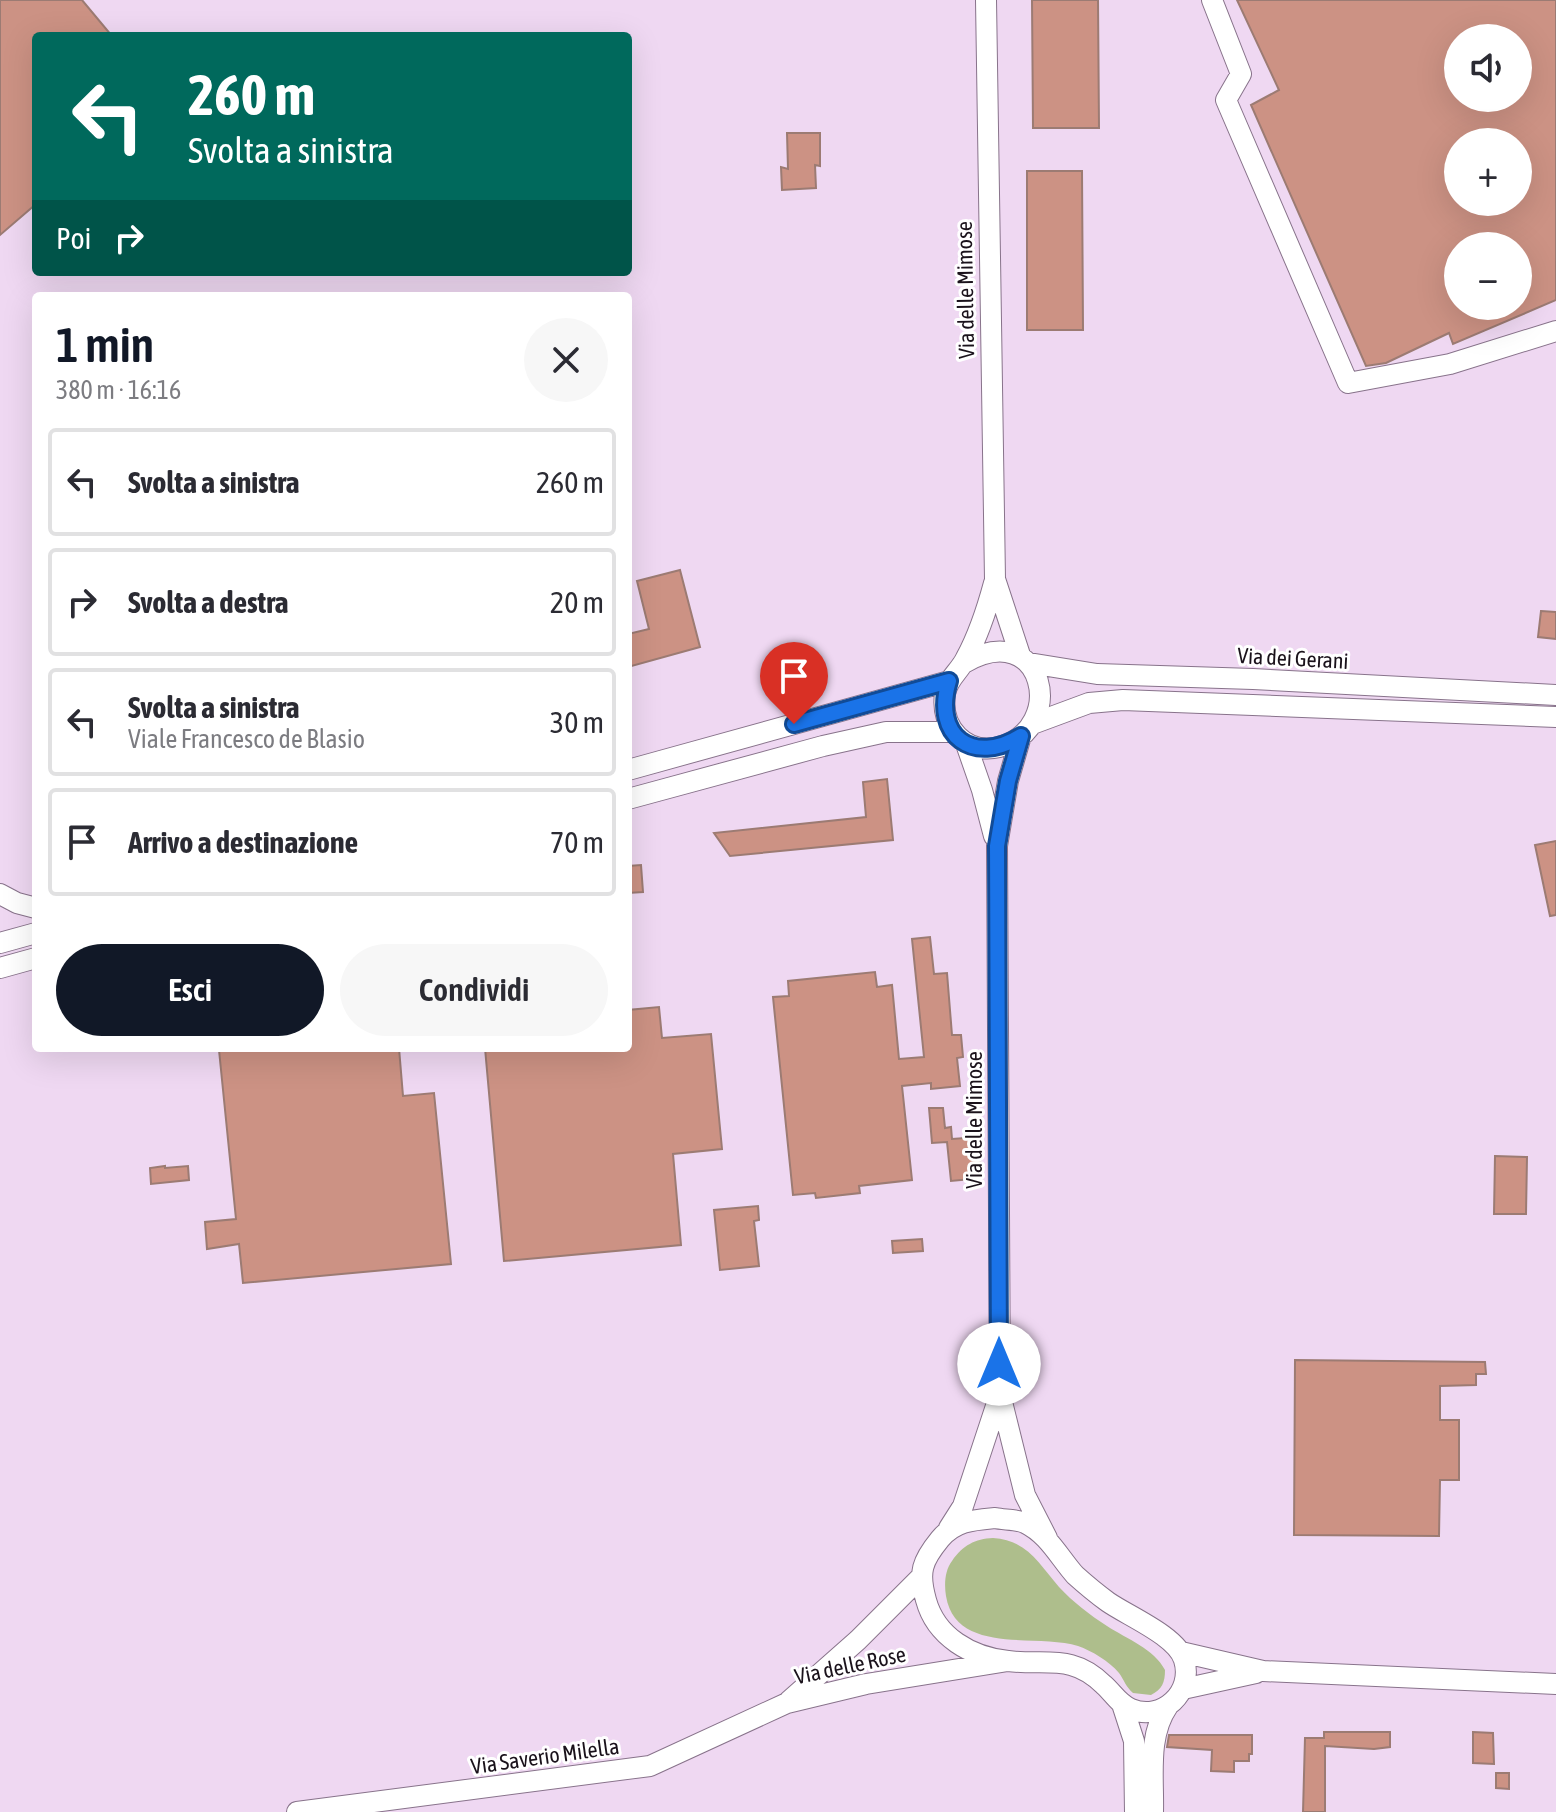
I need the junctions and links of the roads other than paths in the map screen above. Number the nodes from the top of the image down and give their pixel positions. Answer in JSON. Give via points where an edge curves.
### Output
{"nodes":[{"id":1,"x":986,"y":0,"type":"edge"},
{"id":2,"x":1212,"y":0,"type":"edge"},
{"id":3,"x":1556,"y":331,"type":"edge"},
{"id":4,"x":995,"y":579,"type":"junction"},
{"id":5,"x":1024,"y":659,"type":"junction"},
{"id":6,"x":964,"y":663,"type":"junction"},
{"id":7,"x":949,"y":681,"type":"junction"},
{"id":8,"x":1556,"y":695,"type":"edge"},
{"id":9,"x":1556,"y":717,"type":"edge"},
{"id":10,"x":1028,"y":729,"type":"junction"},
{"id":11,"x":959,"y":738,"type":"junction"},
{"id":12,"x":632,"y":769,"type":"edge"},
{"id":13,"x":632,"y":798,"type":"edge"},
{"id":14,"x":997,"y":846,"type":"junction"},
{"id":15,"x":0,"y":894,"type":"edge"},
{"id":16,"x":32,"y":907,"type":"edge"},
{"id":17,"x":32,"y":934,"type":"edge"},
{"id":18,"x":0,"y":943,"type":"edge"},
{"id":19,"x":32,"y":959,"type":"edge"},
{"id":20,"x":0,"y":968,"type":"edge"},
{"id":21,"x":1000,"y":1394,"type":"junction"},
{"id":22,"x":945,"y":1534,"type":"junction"},
{"id":23,"x":1047,"y":1538,"type":"junction"},
{"id":24,"x":920,"y":1578,"type":"junction"},
{"id":25,"x":1181,"y":1652,"type":"junction"},
{"id":26,"x":1008,"y":1661,"type":"junction"},
{"id":27,"x":1263,"y":1671,"type":"junction"},
{"id":28,"x":1556,"y":1684,"type":"edge"},
{"id":29,"x":1183,"y":1689,"type":"junction"},
{"id":30,"x":787,"y":1703,"type":"junction"},
{"id":31,"x":1122,"y":1704,"type":"junction"},
{"id":32,"x":1168,"y":1706,"type":"junction"},
{"id":33,"x":400,"y":1806,"type":"edge"},
{"id":34,"x":297,"y":1812,"type":"edge"},
{"id":35,"x":1135,"y":1812,"type":"edge"},
{"id":36,"x":1153,"y":1812,"type":"edge"}],
"edges":[{"from":1,"to":4,"type":"street","name":"Via delle Mimose"},
{"from":2,"to":3,"type":"street","via":[[1241,74],[1226,100],[1348,383],[1450,364]]},
{"from":4,"to":5,"type":"street"},
{"from":4,"to":6,"type":"street"},
{"from":5,"to":6,"type":"street","via":[[992,650]]},
{"from":5,"to":8,"type":"street","name":"Via dei Gerani","via":[[1097,674]]},
{"from":5,"to":10,"type":"street","via":[[1038,683],[1040,699]]},
{"from":6,"to":7,"type":"street"},
{"from":7,"to":11,"type":"street","via":[[945,711]]},
{"from":7,"to":12,"type":"street"},
{"from":9,"to":10,"type":"street","via":[[1123,700],[1089,703]]},
{"from":10,"to":11,"type":"street","via":[[1004,746],[986,750]]},
{"from":10,"to":14,"type":"street","name":"Via delle Mimose","via":[[1008,781]]},
{"from":11,"to":13,"type":"street","via":[[886,732]]},
{"from":11,"to":14,"type":"street","name":"Via delle Mimose","via":[[982,790]]},
{"from":14,"to":21,"type":"street","name":"Via delle Mimose"},
{"from":15,"to":16,"type":"street"},
{"from":17,"to":18,"type":"street"},
{"from":19,"to":20,"type":"street"},
{"from":21,"to":22,"type":"street","name":"Via delle Mimose","via":[[963,1506]]},
{"from":21,"to":23,"type":"street","name":"Via delle Mimose","via":[[1025,1495]]},
{"from":22,"to":23,"type":"street","via":[[964,1521],[995,1518],[1023,1522]]},
{"from":22,"to":24,"type":"street","name":"Via delle Rose","via":[[930,1551]]},
{"from":23,"to":25,"type":"street","via":[[1076,1575],[1106,1601],[1165,1636]]},
{"from":24,"to":26,"type":"street","via":[[928,1609],[945,1636],[974,1654]]},
{"from":24,"to":30,"type":"street","name":"Via delle Rose"},
{"from":25,"to":27,"type":"street"},
{"from":25,"to":29,"type":"street","via":[[1186,1670]]},
{"from":26,"to":30,"type":"street","name":"Via delle Rose"},
{"from":26,"to":31,"type":"street","via":[[1057,1661],[1084,1668]]},
{"from":27,"to":28,"type":"street"},
{"from":27,"to":29,"type":"street"},
{"from":29,"to":32,"type":"street"},
{"from":30,"to":33,"type":"street","name":"Via Saverio Milella","via":[[650,1766]]},
{"from":31,"to":32,"type":"street","via":[[1142,1712]]},
{"from":31,"to":35,"type":"street","via":[[1134,1741]]},
{"from":32,"to":36,"type":"street","via":[[1155,1733]]},
{"from":33,"to":34,"type":"street","name":"Via Saverio Milella"}]}
